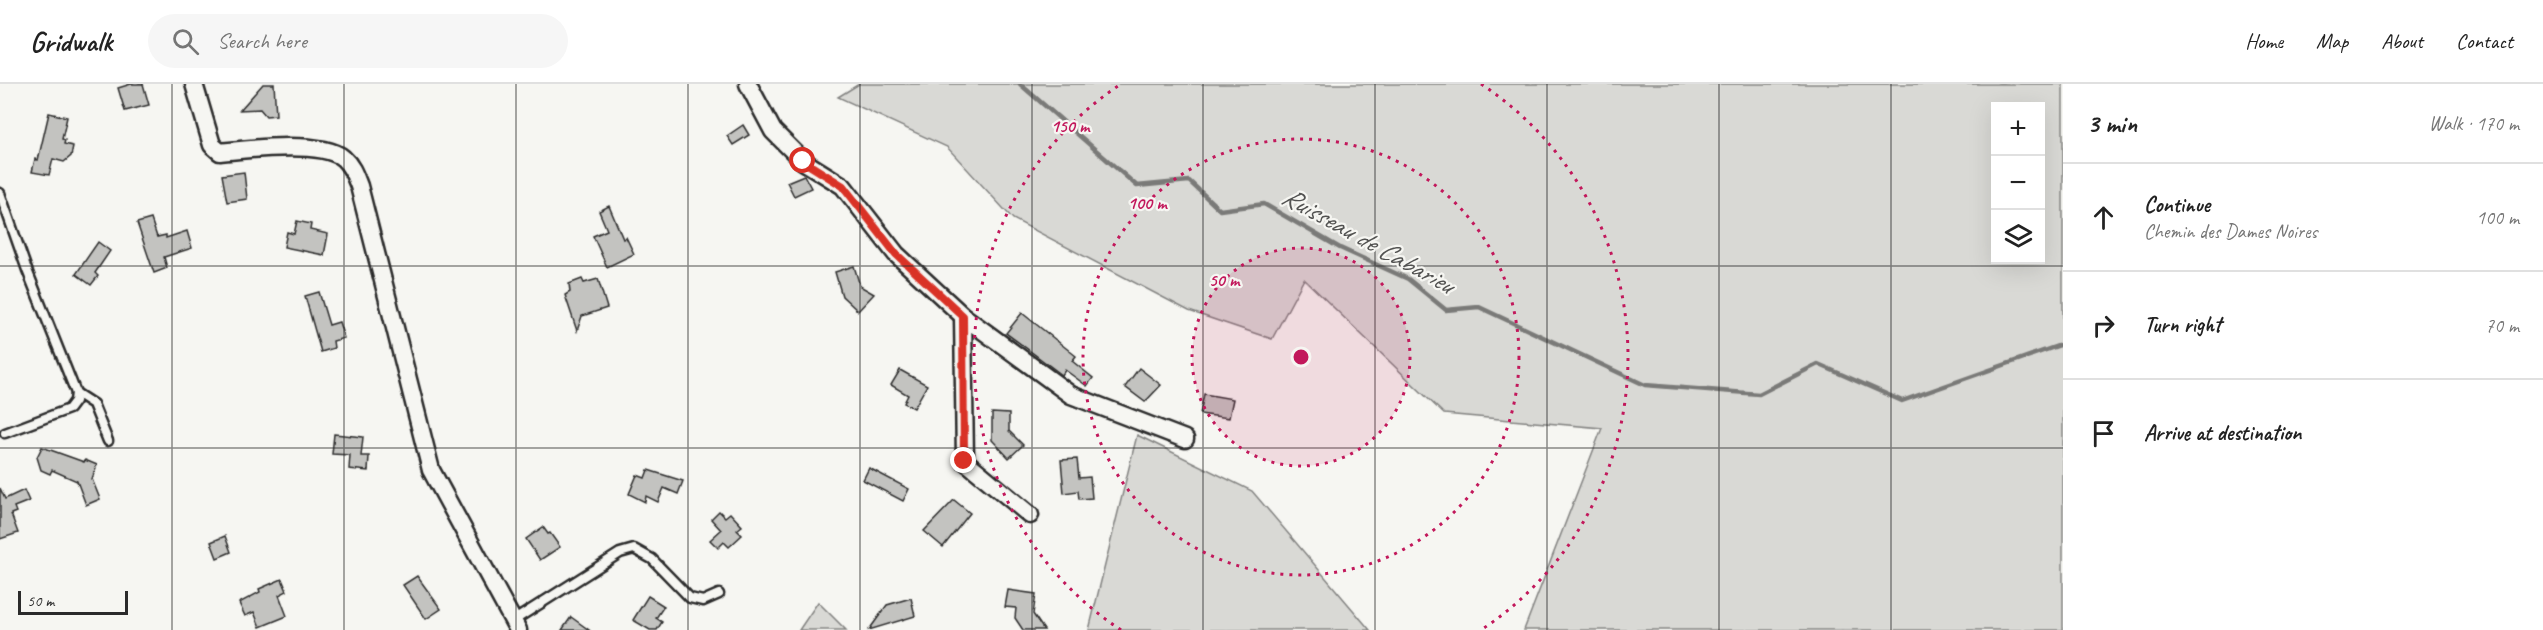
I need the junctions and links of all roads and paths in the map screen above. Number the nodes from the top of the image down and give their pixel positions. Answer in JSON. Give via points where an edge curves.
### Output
{"nodes":[{"id":1,"x":194,"y":84,"type":"edge"},
{"id":2,"x":748,"y":84,"type":"edge"},
{"id":3,"x":0,"y":193,"type":"edge"},
{"id":4,"x":963,"y":316,"type":"junction"},
{"id":5,"x":76,"y":393,"type":"junction"},
{"id":6,"x":5,"y":433,"type":"dead end"},
{"id":7,"x":1185,"y":439,"type":"dead end"},
{"id":8,"x":108,"y":441,"type":"dead end"},
{"id":9,"x":1030,"y":515,"type":"dead end"},
{"id":10,"x":719,"y":594,"type":"dead end"},
{"id":11,"x":515,"y":626,"type":"edge"}],
"edges":[{"from":1,"to":11,"type":"street","via":[[212,145],[220,152],[328,149],[352,168],[431,470]]},
{"from":2,"to":4,"type":"street","via":[[773,131],[803,161],[843,186],[896,254]]},
{"from":3,"to":5,"type":"lane"},
{"from":4,"to":7,"type":"street","via":[[1071,395]]},
{"from":4,"to":9,"type":"street","via":[[964,461]]},
{"from":5,"to":6,"type":"lane","via":[[69,408]]},
{"from":5,"to":8,"type":"lane","via":[[93,404]]},
{"from":10,"to":11,"type":"lane","via":[[703,601],[690,598],[652,559],[634,549],[620,553]]}]}
